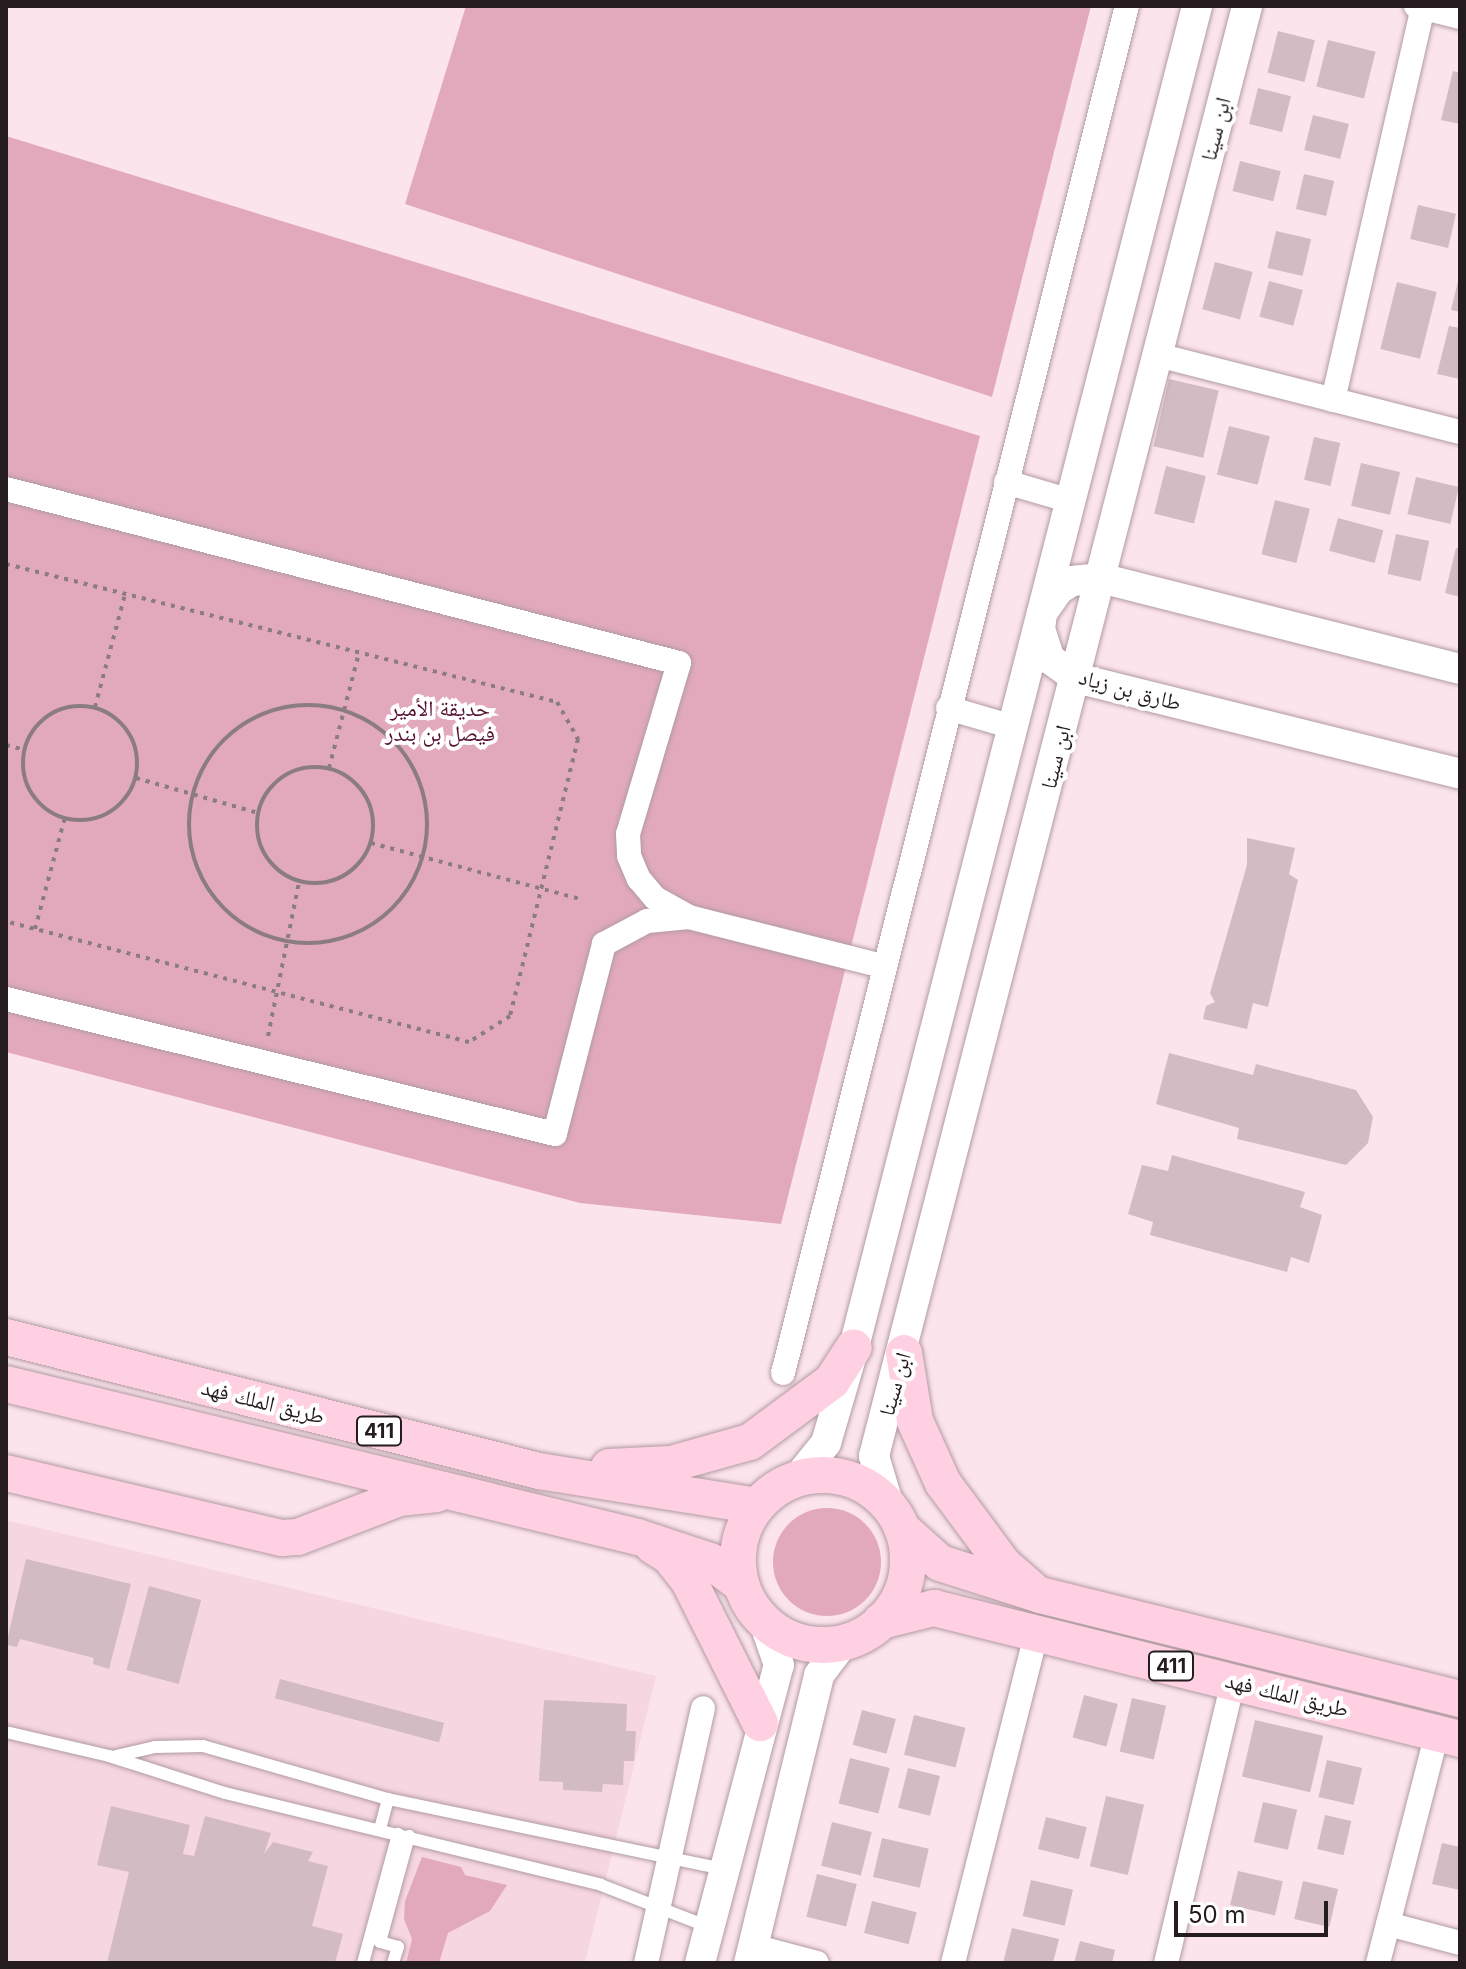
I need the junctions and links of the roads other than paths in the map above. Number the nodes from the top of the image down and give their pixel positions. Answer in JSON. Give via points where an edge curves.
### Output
{"nodes":[{"id":1,"x":1127,"y":6,"type":"edge"},
{"id":2,"x":1197,"y":6,"type":"edge"},
{"id":3,"x":1247,"y":6,"type":"edge"},
{"id":4,"x":1420,"y":7,"type":"edge"},
{"id":5,"x":1460,"y":17,"type":"edge"},
{"id":6,"x":1158,"y":355,"type":"junction"},
{"id":7,"x":1333,"y":400,"type":"junction"},
{"id":8,"x":1460,"y":432,"type":"edge"},
{"id":9,"x":1006,"y":482,"type":"junction"},
{"id":10,"x":6,"y":489,"type":"edge"},
{"id":11,"x":1071,"y":501,"type":"junction"},
{"id":12,"x":1101,"y":578,"type":"junction"},
{"id":13,"x":1042,"y":613,"type":"junction"},
{"id":14,"x":1460,"y":669,"type":"edge"},
{"id":15,"x":1076,"y":678,"type":"junction"},
{"id":16,"x":948,"y":708,"type":"junction"},
{"id":17,"x":1013,"y":727,"type":"junction"},
{"id":18,"x":1460,"y":774,"type":"edge"},
{"id":19,"x":689,"y":917,"type":"junction"},
{"id":20,"x":882,"y":966,"type":"junction"},
{"id":21,"x":6,"y":999,"type":"edge"},
{"id":22,"x":6,"y":1337,"type":"edge"},
{"id":23,"x":854,"y":1347,"type":"junction"},
{"id":24,"x":904,"y":1353,"type":"junction"},
{"id":25,"x":783,"y":1373,"type":"dead end"},
{"id":26,"x":6,"y":1384,"type":"edge"},
{"id":27,"x":539,"y":1471,"type":"junction"},
{"id":28,"x":6,"y":1473,"type":"edge"},
{"id":29,"x":797,"y":1479,"type":"junction"},
{"id":30,"x":461,"y":1494,"type":"junction"},
{"id":31,"x":757,"y":1506,"type":"junction"},
{"id":32,"x":896,"y":1518,"type":"junction"},
{"id":33,"x":638,"y":1537,"type":"junction"},
{"id":34,"x":741,"y":1584,"type":"junction"},
{"id":35,"x":1040,"y":1595,"type":"junction"},
{"id":36,"x":881,"y":1621,"type":"junction"},
{"id":37,"x":764,"y":1622,"type":"junction"},
{"id":38,"x":1036,"y":1634,"type":"junction"},
{"id":39,"x":844,"y":1642,"type":"junction"},
{"id":40,"x":1233,"y":1681,"type":"junction"},
{"id":41,"x":1460,"y":1699,"type":"edge"},
{"id":42,"x":703,"y":1708,"type":"dead end"},
{"id":43,"x":760,"y":1723,"type":"junction"},
{"id":44,"x":6,"y":1732,"type":"edge"},
{"id":45,"x":1448,"y":1736,"type":"edge"},
{"id":46,"x":109,"y":1756,"type":"junction"},
{"id":47,"x":388,"y":1799,"type":"junction"},
{"id":48,"x":380,"y":1829,"type":"junction"},
{"id":49,"x":403,"y":1835,"type":"junction"},
{"id":50,"x":672,"y":1857,"type":"junction"},
{"id":51,"x":724,"y":1869,"type":"junction"},
{"id":52,"x":658,"y":1909,"type":"junction"},
{"id":53,"x":1388,"y":1924,"type":"junction"},
{"id":54,"x":709,"y":1927,"type":"junction"},
{"id":55,"x":1460,"y":1943,"type":"edge"},
{"id":56,"x":751,"y":1955,"type":"edge"},
{"id":57,"x":363,"y":1963,"type":"edge"},
{"id":58,"x":393,"y":1963,"type":"edge"},
{"id":59,"x":646,"y":1963,"type":"edge"},
{"id":60,"x":700,"y":1963,"type":"edge"},
{"id":61,"x":817,"y":1963,"type":"edge"},
{"id":62,"x":953,"y":1963,"type":"edge"},
{"id":63,"x":1166,"y":1963,"type":"edge"},
{"id":64,"x":1378,"y":1963,"type":"edge"}],
"edges":[{"from":1,"to":9,"type":"street"},
{"from":2,"to":11,"type":"street"},
{"from":3,"to":6,"type":"street","name":"ابن سينا"},
{"from":4,"to":5,"type":"street"},
{"from":4,"to":7,"type":"street"},
{"from":6,"to":7,"type":"street"},
{"from":6,"to":12,"type":"street","name":"ابن سينا"},
{"from":7,"to":8,"type":"street"},
{"from":9,"to":11,"type":"street"},
{"from":9,"to":16,"type":"street"},
{"from":10,"to":19,"type":"street","via":[[679,663],[629,845],[647,888]]},
{"from":11,"to":13,"type":"street"},
{"from":12,"to":13,"type":"street","via":[[1059,589]]},
{"from":12,"to":14,"type":"street"},
{"from":12,"to":15,"type":"street","name":"ابن سينا"},
{"from":13,"to":15,"type":"street","name":"طارق بن زياد","via":[[1042,645],[1050,659]]},
{"from":13,"to":17,"type":"street"},
{"from":15,"to":18,"type":"street","name":"طارق بن زياد"},
{"from":15,"to":24,"type":"street","name":"ابن سينا"},
{"from":16,"to":17,"type":"street"},
{"from":16,"to":20,"type":"street"},
{"from":17,"to":23,"type":"street"},
{"from":19,"to":20,"type":"street"},
{"from":19,"to":21,"type":"street","via":[[647,921],[604,944],[555,1134]]},
{"from":20,"to":25,"type":"street"},
{"from":22,"to":27,"type":"main road","name":"طريق الملك فهد","number":"411"},
{"from":23,"to":27,"type":"main road","via":[[832,1381],[750,1442],[671,1464]]},
{"from":23,"to":29,"type":"street","via":[[826,1443]]},
{"from":24,"to":32,"type":"street","name":"ابن سينا","via":[[874,1456]]},
{"from":24,"to":35,"type":"main road","via":[[915,1421],[943,1483],[1004,1565]]},
{"from":26,"to":30,"type":"main road","name":"طريق الملك فهد","number":"411"},
{"from":27,"to":31,"type":"main road","name":"طريق الملك فهد","number":"411"},
{"from":28,"to":30,"type":"main road","via":[[282,1538],[298,1537],[399,1498]]},
{"from":29,"to":31,"type":"main road"},
{"from":29,"to":32,"type":"main road","number":"411","via":[[848,1478]]},
{"from":30,"to":33,"type":"main road","name":"طريق الملك فهد","number":"411"},
{"from":31,"to":34,"type":"main road","number":"411","via":[[743,1530],[737,1557]]},
{"from":32,"to":35,"type":"main road","name":"طريق الملك فهد","number":"411","via":[[940,1563]]},
{"from":32,"to":36,"type":"main road","via":[[906,1578]]},
{"from":33,"to":34,"type":"main road","name":"طريق الملك فهد","number":"411","via":[[710,1561]]},
{"from":33,"to":43,"type":"main road","via":[[669,1556],[689,1581]]},
{"from":34,"to":37,"type":"main road","number":"411"},
{"from":35,"to":41,"type":"main road","name":"طريق الملك فهد","number":"411"},
{"from":36,"to":38,"type":"main road","name":"طريق الملك فهد","number":"411","via":[[934,1608]]},
{"from":36,"to":39,"type":"main road","number":"411"},
{"from":37,"to":39,"type":"main road","via":[[802,1641]]},
{"from":37,"to":43,"type":"street","via":[[779,1665]]},
{"from":38,"to":40,"type":"main road","name":"طريق الملك فهد","number":"411"},
{"from":38,"to":62,"type":"street"},
{"from":39,"to":56,"type":"street","via":[[819,1675]]},
{"from":40,"to":45,"type":"main road","name":"طريق الملك فهد","number":"411"},
{"from":40,"to":63,"type":"street"},
{"from":42,"to":50,"type":"street"},
{"from":43,"to":51,"type":"street"},
{"from":44,"to":46,"type":"lane"},
{"from":45,"to":53,"type":"street"},
{"from":46,"to":47,"type":"lane","via":[[155,1747],[203,1746]]},
{"from":46,"to":48,"type":"lane","via":[[225,1793]]},
{"from":47,"to":48,"type":"lane"},
{"from":47,"to":50,"type":"lane"},
{"from":48,"to":49,"type":"lane"},
{"from":49,"to":52,"type":"lane","via":[[601,1885]]},
{"from":49,"to":57,"type":"lane"},
{"from":49,"to":58,"type":"lane","via":[[380,1942],[398,1947]]},
{"from":50,"to":51,"type":"lane"},
{"from":50,"to":52,"type":"street"},
{"from":51,"to":54,"type":"street"},
{"from":52,"to":54,"type":"lane"},
{"from":52,"to":59,"type":"street"},
{"from":53,"to":55,"type":"street"},
{"from":53,"to":64,"type":"street"},
{"from":54,"to":60,"type":"street"},
{"from":56,"to":61,"type":"street"}]}
